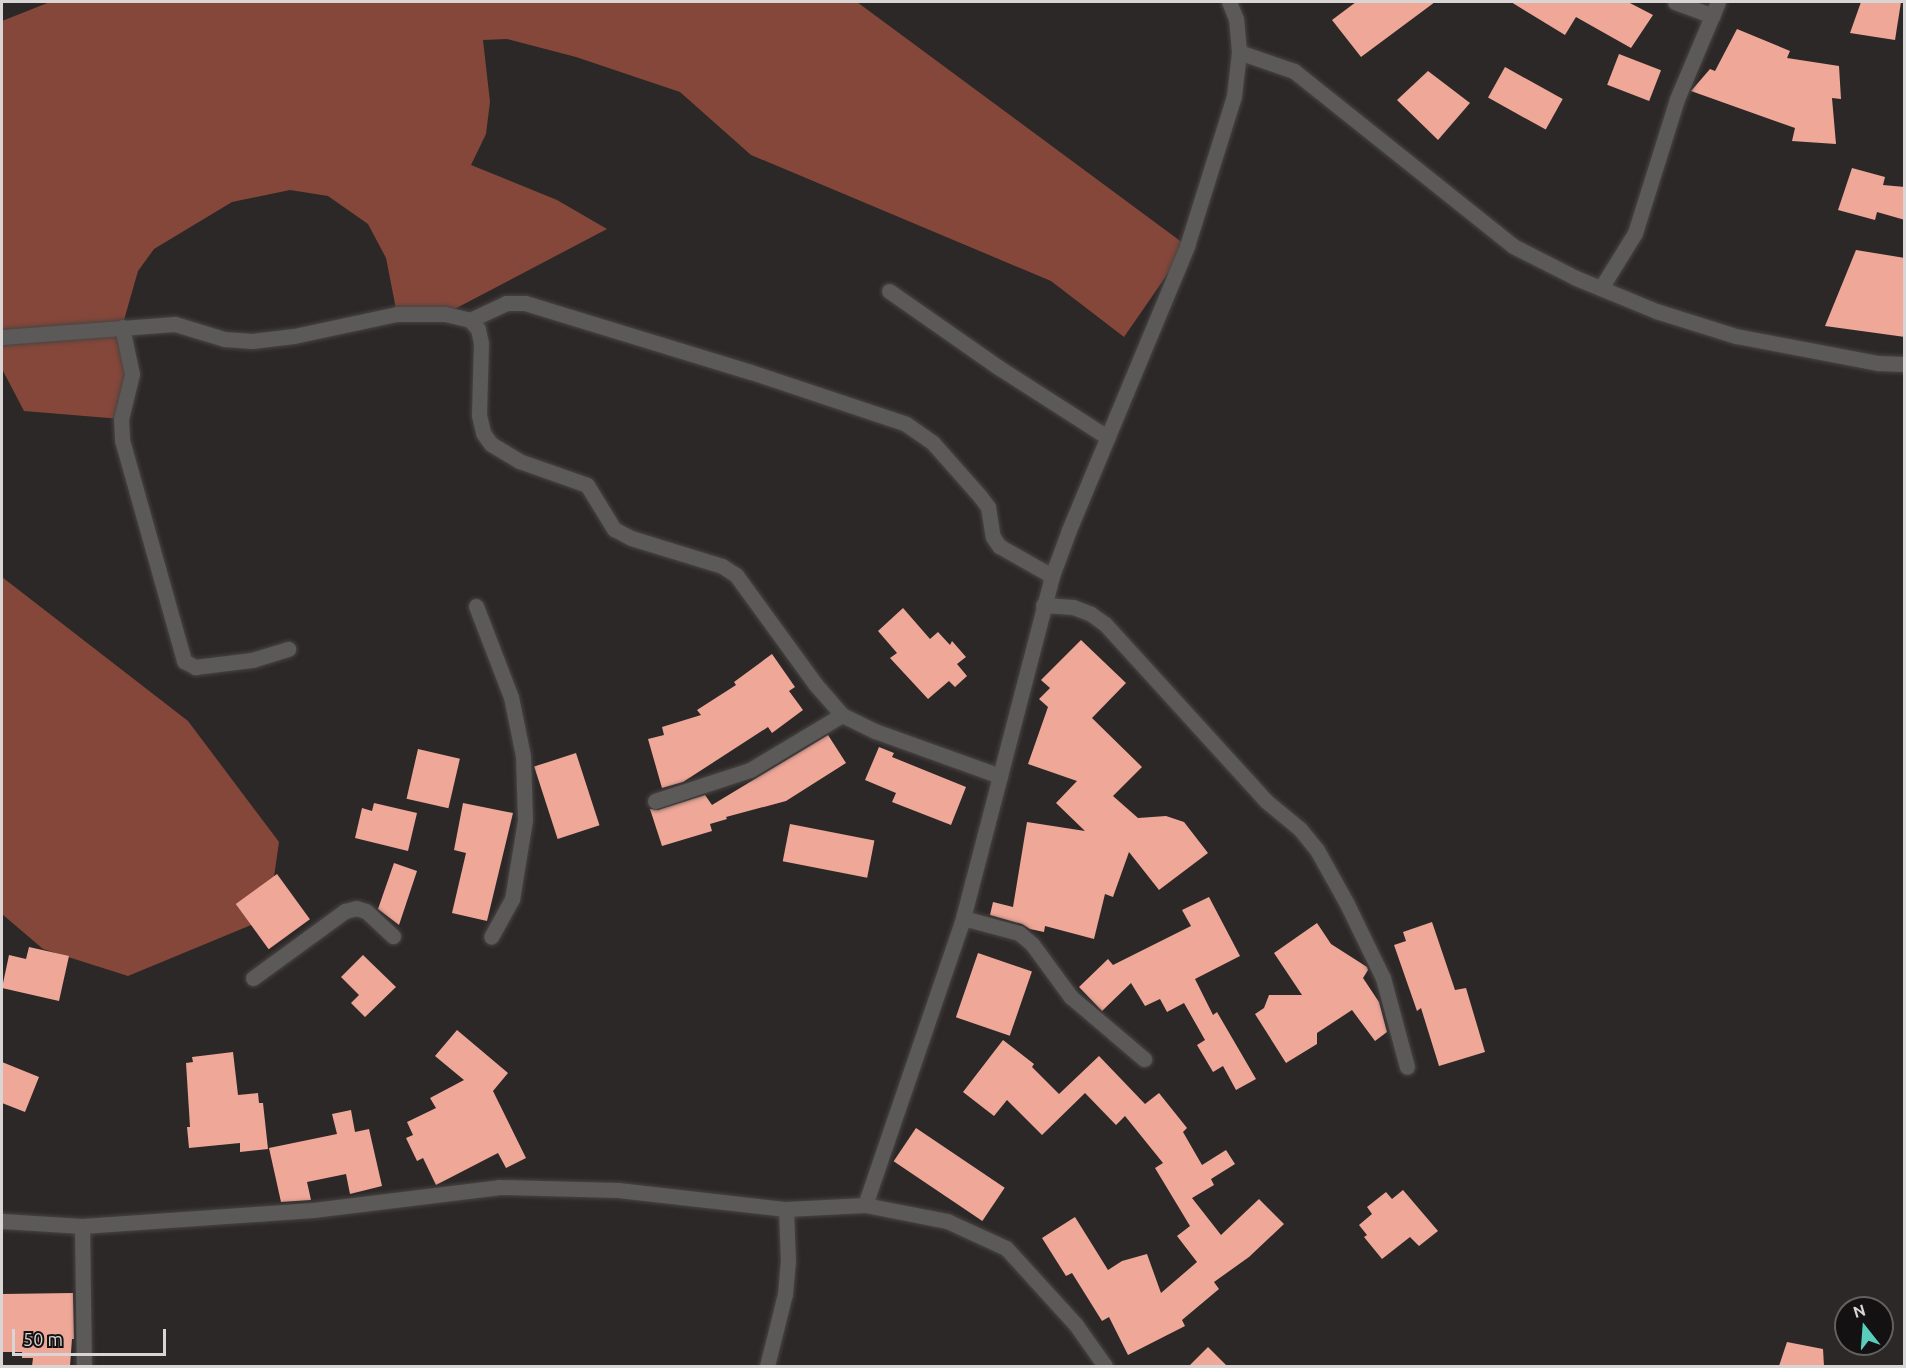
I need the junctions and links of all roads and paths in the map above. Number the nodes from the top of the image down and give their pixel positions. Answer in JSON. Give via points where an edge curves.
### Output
{"nodes":[{"id":1,"x":1229,"y":2,"type":"edge"},
{"id":2,"x":1675,"y":2,"type":"edge"},
{"id":3,"x":1715,"y":9,"type":"edge"},
{"id":4,"x":1239,"y":52,"type":"junction"},
{"id":5,"x":1601,"y":288,"type":"junction"},
{"id":6,"x":889,"y":291,"type":"dead end"},
{"id":7,"x":470,"y":320,"type":"junction"},
{"id":8,"x":122,"y":327,"type":"junction"},
{"id":9,"x":2,"y":337,"type":"edge"},
{"id":10,"x":1905,"y":364,"type":"edge"},
{"id":11,"x":1107,"y":437,"type":"junction"},
{"id":12,"x":1052,"y":576,"type":"junction"},
{"id":13,"x":1043,"y":605,"type":"junction"},
{"id":14,"x":476,"y":606,"type":"dead end"},
{"id":15,"x":288,"y":649,"type":"dead end"},
{"id":16,"x":842,"y":715,"type":"junction"},
{"id":17,"x":1000,"y":777,"type":"junction"},
{"id":18,"x":656,"y":801,"type":"dead end"},
{"id":19,"x":963,"y":918,"type":"junction"},
{"id":20,"x":393,"y":936,"type":"dead end"},
{"id":21,"x":491,"y":937,"type":"dead end"},
{"id":22,"x":253,"y":978,"type":"dead end"},
{"id":23,"x":1144,"y":1059,"type":"dead end"},
{"id":24,"x":1407,"y":1067,"type":"dead end"},
{"id":25,"x":865,"y":1206,"type":"junction"},
{"id":26,"x":786,"y":1209,"type":"junction"},
{"id":27,"x":2,"y":1221,"type":"edge"},
{"id":28,"x":82,"y":1226,"type":"junction"},
{"id":29,"x":84,"y":1366,"type":"edge"},
{"id":30,"x":767,"y":1366,"type":"edge"},
{"id":31,"x":1104,"y":1366,"type":"edge"}],
"edges":[{"from":1,"to":4,"type":"street","via":[[1236,19]]},
{"from":2,"to":3,"type":"street"},
{"from":3,"to":5,"type":"street","via":[[1677,99],[1635,233]]},
{"from":4,"to":5,"type":"street","via":[[1294,71],[1513,246]]},
{"from":4,"to":11,"type":"street","via":[[1234,96],[1187,246]]},
{"from":5,"to":10,"type":"street","via":[[1656,311],[1736,336],[1878,363]]},
{"from":6,"to":11,"type":"street"},
{"from":7,"to":8,"type":"street","via":[[445,314],[397,314],[252,341],[224,339],[175,324]]},
{"from":7,"to":12,"type":"street","via":[[506,303],[525,303],[906,424],[933,443],[979,495],[988,507],[993,537],[999,546]]},
{"from":7,"to":16,"type":"street","via":[[478,329],[481,343],[479,415],[490,444],[519,461],[587,485],[614,529],[630,538],[722,566],[736,575]]},
{"from":8,"to":9,"type":"street"},
{"from":8,"to":15,"type":"street","via":[[132,374],[122,419],[122,440],[184,661],[195,667],[252,660]]},
{"from":11,"to":12,"type":"street"},
{"from":12,"to":13,"type":"street"},
{"from":13,"to":17,"type":"street"},
{"from":13,"to":24,"type":"street","via":[[1074,607],[1105,624],[1266,801],[1300,829],[1317,850],[1383,978]]},
{"from":14,"to":21,"type":"street","via":[[511,697],[523,756],[525,820],[512,898]]},
{"from":16,"to":17,"type":"street"},
{"from":16,"to":18,"type":"street","via":[[750,770]]},
{"from":17,"to":19,"type":"street"},
{"from":19,"to":23,"type":"street","via":[[1019,933],[1071,997]]},
{"from":19,"to":25,"type":"street"},
{"from":20,"to":22,"type":"street","via":[[366,911],[345,911]]},
{"from":25,"to":26,"type":"street"},
{"from":25,"to":31,"type":"street","via":[[946,1221],[1006,1248],[1076,1325]]},
{"from":26,"to":28,"type":"street","via":[[618,1190],[499,1187],[313,1210]]},
{"from":26,"to":30,"type":"street","via":[[785,1294]]},
{"from":27,"to":28,"type":"street"},
{"from":28,"to":29,"type":"street"}]}
